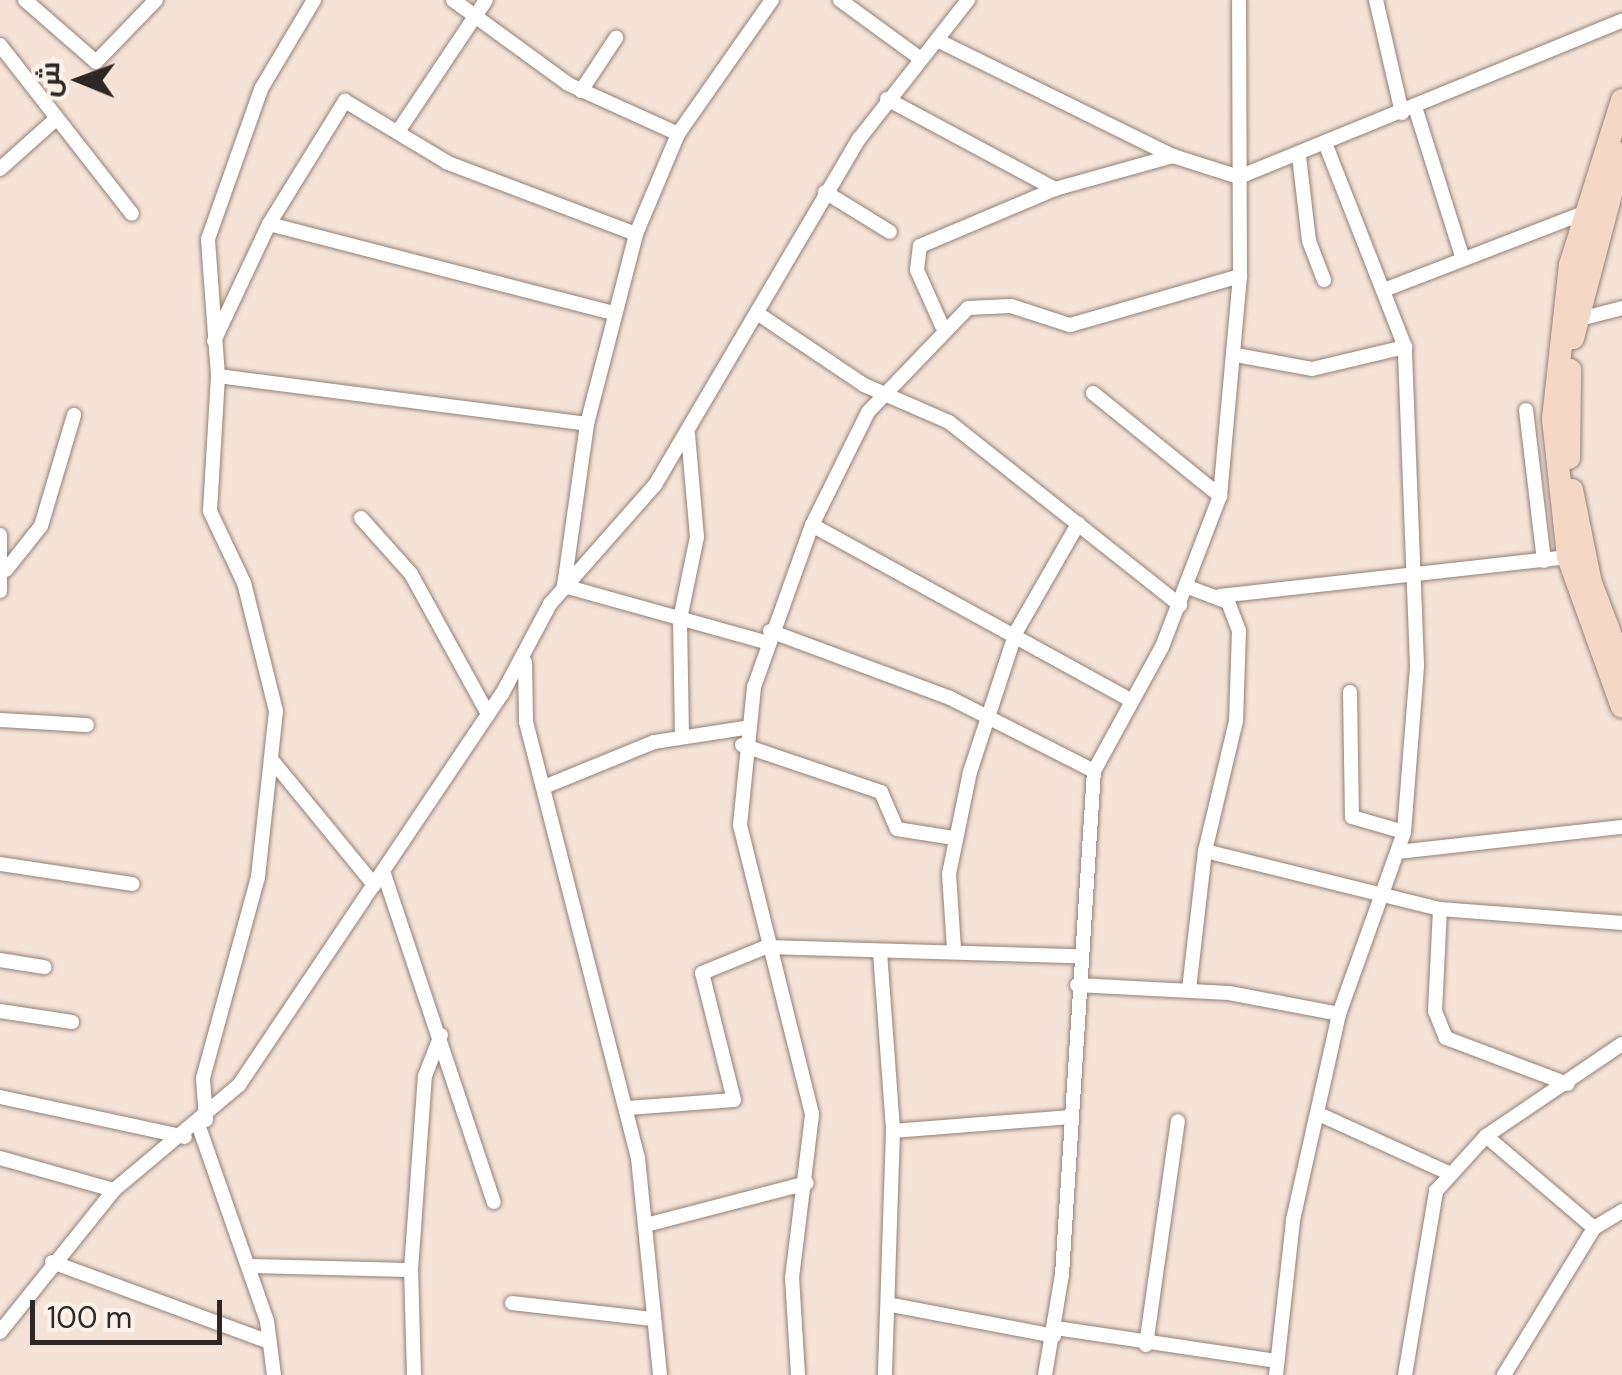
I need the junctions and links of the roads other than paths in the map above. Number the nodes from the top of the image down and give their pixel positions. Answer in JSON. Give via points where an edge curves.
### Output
{"nodes":[{"id":1,"x":25,"y":0,"type":"edge"},
{"id":2,"x":156,"y":0,"type":"edge"},
{"id":3,"x":314,"y":0,"type":"edge"},
{"id":4,"x":453,"y":0,"type":"edge"},
{"id":5,"x":486,"y":0,"type":"edge"},
{"id":6,"x":772,"y":0,"type":"edge"},
{"id":7,"x":840,"y":0,"type":"edge"},
{"id":8,"x":968,"y":0,"type":"edge"},
{"id":9,"x":1239,"y":0,"type":"edge"},
{"id":10,"x":1376,"y":0,"type":"edge"},
{"id":11,"x":479,"y":18,"type":"junction"},
{"id":12,"x":1622,"y":21,"type":"edge"},
{"id":13,"x":616,"y":38,"type":"dead end"},
{"id":14,"x":937,"y":40,"type":"junction"},
{"id":15,"x":0,"y":46,"type":"edge"},
{"id":16,"x":922,"y":59,"type":"junction"},
{"id":17,"x":580,"y":91,"type":"junction"},
{"id":18,"x":886,"y":99,"type":"junction"},
{"id":19,"x":1622,"y":100,"type":"edge"},
{"id":20,"x":1408,"y":110,"type":"junction"},
{"id":21,"x":56,"y":119,"type":"junction"},
{"id":22,"x":400,"y":130,"type":"junction"},
{"id":23,"x":678,"y":134,"type":"junction"},
{"id":24,"x":1326,"y":145,"type":"junction"},
{"id":25,"x":1622,"y":153,"type":"edge"},
{"id":26,"x":1174,"y":156,"type":"junction"},
{"id":27,"x":1299,"y":156,"type":"junction"},
{"id":28,"x":3,"y":159,"type":"edge"},
{"id":29,"x":1239,"y":177,"type":"junction"},
{"id":30,"x":1055,"y":189,"type":"junction"},
{"id":31,"x":1615,"y":190,"type":"edge"},
{"id":32,"x":826,"y":192,"type":"junction"},
{"id":33,"x":1584,"y":212,"type":"junction"},
{"id":34,"x":132,"y":214,"type":"dead end"},
{"id":35,"x":269,"y":224,"type":"junction"},
{"id":36,"x":890,"y":232,"type":"dead end"},
{"id":37,"x":636,"y":234,"type":"junction"},
{"id":38,"x":1462,"y":256,"type":"junction"},
{"id":39,"x":1240,"y":276,"type":"junction"},
{"id":40,"x":1324,"y":280,"type":"dead end"},
{"id":41,"x":1384,"y":290,"type":"junction"},
{"id":42,"x":1622,"y":308,"type":"edge"},
{"id":43,"x":614,"y":313,"type":"junction"},
{"id":44,"x":757,"y":313,"type":"junction"},
{"id":45,"x":1576,"y":320,"type":"junction"},
{"id":46,"x":942,"y":326,"type":"junction"},
{"id":47,"x":214,"y":341,"type":"junction"},
{"id":48,"x":1405,"y":347,"type":"junction"},
{"id":49,"x":1236,"y":354,"type":"junction"},
{"id":50,"x":218,"y":376,"type":"junction"},
{"id":51,"x":1093,"y":392,"type":"dead end"},
{"id":52,"x":884,"y":394,"type":"junction"},
{"id":53,"x":1526,"y":410,"type":"dead end"},
{"id":54,"x":74,"y":415,"type":"dead end"},
{"id":55,"x":587,"y":424,"type":"junction"},
{"id":56,"x":688,"y":434,"type":"junction"},
{"id":57,"x":1220,"y":496,"type":"junction"},
{"id":58,"x":361,"y":518,"type":"dead end"},
{"id":59,"x":1078,"y":524,"type":"junction"},
{"id":60,"x":812,"y":525,"type":"junction"},
{"id":61,"x":0,"y":536,"type":"edge"},
{"id":62,"x":1568,"y":557,"type":"junction"},
{"id":63,"x":1544,"y":561,"type":"junction"},
{"id":64,"x":6,"y":570,"type":"junction"},
{"id":65,"x":1416,"y":579,"type":"junction"},
{"id":66,"x":564,"y":586,"type":"junction"},
{"id":67,"x":1188,"y":588,"type":"junction"},
{"id":68,"x":0,"y":591,"type":"edge"},
{"id":69,"x":1220,"y":596,"type":"junction"},
{"id":70,"x":1180,"y":605,"type":"junction"},
{"id":71,"x":680,"y":619,"type":"junction"},
{"id":72,"x":1016,"y":632,"type":"junction"},
{"id":73,"x":768,"y":636,"type":"junction"},
{"id":74,"x":526,"y":654,"type":"junction"},
{"id":75,"x":1622,"y":664,"type":"edge"},
{"id":76,"x":1350,"y":692,"type":"dead end"},
{"id":77,"x":1128,"y":698,"type":"junction"},
{"id":78,"x":1622,"y":707,"type":"edge"},
{"id":79,"x":488,"y":714,"type":"junction"},
{"id":80,"x":988,"y":717,"type":"junction"},
{"id":81,"x":0,"y":720,"type":"edge"},
{"id":82,"x":87,"y":725,"type":"dead end"},
{"id":83,"x":744,"y":728,"type":"junction"},
{"id":84,"x":682,"y":735,"type":"junction"},
{"id":85,"x":742,"y":745,"type":"junction"},
{"id":86,"x":272,"y":758,"type":"junction"},
{"id":87,"x":1094,"y":771,"type":"junction"},
{"id":88,"x":544,"y":787,"type":"junction"},
{"id":89,"x":1622,"y":827,"type":"edge"},
{"id":90,"x":1404,"y":832,"type":"junction"},
{"id":91,"x":954,"y":838,"type":"junction"},
{"id":92,"x":1206,"y":851,"type":"junction"},
{"id":93,"x":1398,"y":852,"type":"junction"},
{"id":94,"x":0,"y":864,"type":"edge"},
{"id":95,"x":383,"y":871,"type":"junction"},
{"id":96,"x":132,"y":884,"type":"dead end"},
{"id":97,"x":374,"y":885,"type":"junction"},
{"id":98,"x":1380,"y":896,"type":"junction"},
{"id":99,"x":1440,"y":909,"type":"junction"},
{"id":100,"x":1622,"y":923,"type":"edge"},
{"id":101,"x":766,"y":947,"type":"junction"},
{"id":102,"x":954,"y":949,"type":"junction"},
{"id":103,"x":880,"y":952,"type":"junction"},
{"id":104,"x":1078,"y":956,"type":"junction"},
{"id":105,"x":0,"y":960,"type":"edge"},
{"id":106,"x":44,"y":967,"type":"dead end"},
{"id":107,"x":1076,"y":985,"type":"junction"},
{"id":108,"x":1190,"y":990,"type":"junction"},
{"id":109,"x":0,"y":1011,"type":"edge"},
{"id":110,"x":1339,"y":1014,"type":"junction"},
{"id":111,"x":72,"y":1022,"type":"dead end"},
{"id":112,"x":441,"y":1035,"type":"junction"},
{"id":113,"x":1622,"y":1044,"type":"edge"},
{"id":114,"x":1568,"y":1084,"type":"junction"},
{"id":115,"x":0,"y":1097,"type":"edge"},
{"id":116,"x":628,"y":1108,"type":"junction"},
{"id":117,"x":1322,"y":1115,"type":"junction"},
{"id":118,"x":1070,"y":1117,"type":"junction"},
{"id":119,"x":1178,"y":1121,"type":"dead end"},
{"id":120,"x":202,"y":1124,"type":"junction"},
{"id":121,"x":894,"y":1131,"type":"junction"},
{"id":122,"x":186,"y":1136,"type":"junction"},
{"id":123,"x":1486,"y":1136,"type":"junction"},
{"id":124,"x":0,"y":1158,"type":"edge"},
{"id":125,"x":1448,"y":1173,"type":"junction"},
{"id":126,"x":807,"y":1183,"type":"junction"},
{"id":127,"x":114,"y":1190,"type":"junction"},
{"id":128,"x":494,"y":1202,"type":"dead end"},
{"id":129,"x":1622,"y":1210,"type":"edge"},
{"id":130,"x":646,"y":1226,"type":"junction"},
{"id":131,"x":1594,"y":1228,"type":"junction"},
{"id":132,"x":52,"y":1262,"type":"junction"},
{"id":133,"x":248,"y":1266,"type":"junction"},
{"id":134,"x":410,"y":1270,"type":"junction"},
{"id":135,"x":512,"y":1303,"type":"dead end"},
{"id":136,"x":892,"y":1305,"type":"junction"},
{"id":137,"x":652,"y":1318,"type":"junction"},
{"id":138,"x":0,"y":1332,"type":"edge"},
{"id":139,"x":1055,"y":1332,"type":"junction"},
{"id":140,"x":270,"y":1342,"type":"junction"},
{"id":141,"x":1146,"y":1345,"type":"junction"},
{"id":142,"x":1277,"y":1368,"type":"edge"},
{"id":143,"x":274,"y":1375,"type":"edge"},
{"id":144,"x":414,"y":1375,"type":"edge"},
{"id":145,"x":660,"y":1375,"type":"edge"},
{"id":146,"x":798,"y":1375,"type":"edge"},
{"id":147,"x":885,"y":1375,"type":"edge"},
{"id":148,"x":1045,"y":1375,"type":"edge"},
{"id":149,"x":1405,"y":1375,"type":"edge"},
{"id":150,"x":1504,"y":1375,"type":"edge"}],
"edges":[{"from":1,"to":2,"type":"street","via":[[96,62]]},
{"from":3,"to":47,"type":"street","via":[[261,89],[213,219],[206,261]]},
{"from":4,"to":11,"type":"street"},
{"from":5,"to":11,"type":"street"},
{"from":6,"to":23,"type":"street"},
{"from":7,"to":16,"type":"street"},
{"from":8,"to":14,"type":"street"},
{"from":9,"to":29,"type":"street"},
{"from":10,"to":20,"type":"street"},
{"from":11,"to":17,"type":"street"},
{"from":11,"to":22,"type":"street"},
{"from":12,"to":20,"type":"street","via":[[1572,34]]},
{"from":13,"to":17,"type":"street"},
{"from":14,"to":16,"type":"street"},
{"from":14,"to":26,"type":"street"},
{"from":15,"to":21,"type":"street"},
{"from":16,"to":18,"type":"street"},
{"from":17,"to":23,"type":"street"},
{"from":18,"to":30,"type":"street"},
{"from":18,"to":32,"type":"street"},
{"from":19,"to":33,"type":"main road"},
{"from":20,"to":24,"type":"street"},
{"from":20,"to":38,"type":"street"},
{"from":21,"to":28,"type":"street"},
{"from":21,"to":34,"type":"street"},
{"from":22,"to":35,"type":"street","via":[[357,104],[338,104]]},
{"from":22,"to":37,"type":"street","via":[[448,163]]},
{"from":23,"to":37,"type":"street"},
{"from":24,"to":27,"type":"street"},
{"from":24,"to":41,"type":"street"},
{"from":25,"to":31,"type":"main road"},
{"from":26,"to":29,"type":"street"},
{"from":26,"to":30,"type":"street"},
{"from":27,"to":29,"type":"street"},
{"from":27,"to":40,"type":"street","via":[[1308,240]]},
{"from":29,"to":39,"type":"street"},
{"from":30,"to":46,"type":"street","via":[[920,246],[917,270]]},
{"from":31,"to":45,"type":"main road"},
{"from":32,"to":36,"type":"street"},
{"from":32,"to":44,"type":"street"},
{"from":33,"to":38,"type":"street"},
{"from":33,"to":62,"type":"main road","via":[[1555,360],[1554,452]]},
{"from":35,"to":43,"type":"street"},
{"from":35,"to":47,"type":"street"},
{"from":37,"to":43,"type":"street"},
{"from":38,"to":41,"type":"street"},
{"from":39,"to":46,"type":"street","via":[[1085,323],[980,304]]},
{"from":39,"to":49,"type":"street"},
{"from":41,"to":48,"type":"street"},
{"from":42,"to":45,"type":"street"},
{"from":43,"to":55,"type":"street"},
{"from":44,"to":52,"type":"street"},
{"from":44,"to":56,"type":"street"},
{"from":45,"to":75,"type":"main road","via":[[1575,510]]},
{"from":46,"to":52,"type":"street"},
{"from":47,"to":50,"type":"street"},
{"from":48,"to":49,"type":"street","via":[[1312,369]]},
{"from":48,"to":65,"type":"street"},
{"from":49,"to":57,"type":"street"},
{"from":50,"to":55,"type":"street"},
{"from":50,"to":86,"type":"street","via":[[210,511],[269,666]]},
{"from":51,"to":57,"type":"street"},
{"from":52,"to":59,"type":"street","via":[[949,422]]},
{"from":52,"to":60,"type":"street","via":[[857,428]]},
{"from":53,"to":63,"type":"street"},
{"from":54,"to":64,"type":"street","via":[[41,526]]},
{"from":55,"to":66,"type":"street"},
{"from":56,"to":66,"type":"street"},
{"from":56,"to":71,"type":"street","via":[[697,536]]},
{"from":57,"to":67,"type":"street"},
{"from":58,"to":79,"type":"street","via":[[398,555]]},
{"from":59,"to":70,"type":"street"},
{"from":59,"to":72,"type":"street"},
{"from":60,"to":72,"type":"street"},
{"from":60,"to":73,"type":"street"},
{"from":61,"to":64,"type":"street"},
{"from":62,"to":63,"type":"street"},
{"from":62,"to":78,"type":"main road"},
{"from":63,"to":65,"type":"street"},
{"from":64,"to":68,"type":"street"},
{"from":65,"to":69,"type":"street"},
{"from":65,"to":90,"type":"street"},
{"from":66,"to":71,"type":"street"},
{"from":66,"to":74,"type":"street"},
{"from":67,"to":69,"type":"street"},
{"from":67,"to":70,"type":"street"},
{"from":69,"to":92,"type":"street","via":[[1239,631],[1238,678]]},
{"from":70,"to":77,"type":"street"},
{"from":71,"to":73,"type":"street"},
{"from":71,"to":84,"type":"street"},
{"from":72,"to":77,"type":"street"},
{"from":72,"to":80,"type":"street"},
{"from":73,"to":80,"type":"street"},
{"from":73,"to":83,"type":"street"},
{"from":74,"to":79,"type":"street"},
{"from":74,"to":88,"type":"street","via":[[526,722]]},
{"from":76,"to":90,"type":"street","via":[[1352,816]]},
{"from":77,"to":87,"type":"street"},
{"from":79,"to":95,"type":"street"},
{"from":80,"to":87,"type":"street"},
{"from":80,"to":91,"type":"street"},
{"from":81,"to":82,"type":"street"},
{"from":83,"to":84,"type":"street"},
{"from":83,"to":85,"type":"street"},
{"from":84,"to":88,"type":"street"},
{"from":85,"to":91,"type":"street","via":[[882,792],[897,829]]},
{"from":85,"to":101,"type":"street","via":[[740,826]]},
{"from":86,"to":97,"type":"street"},
{"from":86,"to":120,"type":"street","via":[[250,914],[203,1078]]},
{"from":87,"to":104,"type":"street"},
{"from":88,"to":116,"type":"street"},
{"from":89,"to":93,"type":"street"},
{"from":90,"to":93,"type":"street"},
{"from":91,"to":102,"type":"street"},
{"from":92,"to":98,"type":"street"},
{"from":92,"to":108,"type":"street"},
{"from":93,"to":98,"type":"street"},
{"from":94,"to":96,"type":"street"},
{"from":95,"to":97,"type":"street"},
{"from":95,"to":112,"type":"street"},
{"from":97,"to":120,"type":"street"},
{"from":98,"to":99,"type":"street"},
{"from":98,"to":110,"type":"street"},
{"from":99,"to":100,"type":"street"},
{"from":99,"to":114,"type":"street","via":[[1435,1011],[1446,1038]]},
{"from":101,"to":103,"type":"street"},
{"from":101,"to":116,"type":"street","via":[[702,973],[734,1100]]},
{"from":101,"to":126,"type":"street","via":[[806,1074]]},
{"from":102,"to":103,"type":"street"},
{"from":102,"to":104,"type":"street"},
{"from":103,"to":121,"type":"street"},
{"from":104,"to":107,"type":"street"},
{"from":105,"to":106,"type":"street"},
{"from":107,"to":108,"type":"street"},
{"from":107,"to":118,"type":"street"},
{"from":108,"to":110,"type":"street"},
{"from":109,"to":111,"type":"street"},
{"from":110,"to":117,"type":"street"},
{"from":112,"to":128,"type":"street"},
{"from":112,"to":134,"type":"street","via":[[425,1076]]},
{"from":113,"to":114,"type":"street"},
{"from":114,"to":123,"type":"street"},
{"from":115,"to":122,"type":"street"},
{"from":116,"to":130,"type":"street"},
{"from":117,"to":125,"type":"street"},
{"from":117,"to":142,"type":"street","via":[[1293,1220]]},
{"from":118,"to":121,"type":"street"},
{"from":118,"to":139,"type":"street"},
{"from":119,"to":141,"type":"street"},
{"from":120,"to":122,"type":"street"},
{"from":120,"to":133,"type":"street"},
{"from":121,"to":136,"type":"street"},
{"from":122,"to":127,"type":"street"},
{"from":123,"to":125,"type":"street"},
{"from":123,"to":131,"type":"street"},
{"from":124,"to":127,"type":"street"},
{"from":125,"to":149,"type":"street","via":[[1425,1218]]},
{"from":126,"to":130,"type":"street"},
{"from":126,"to":146,"type":"street","via":[[792,1278]]},
{"from":127,"to":132,"type":"street"},
{"from":129,"to":131,"type":"street"},
{"from":130,"to":137,"type":"street"},
{"from":131,"to":150,"type":"street"},
{"from":132,"to":138,"type":"street"},
{"from":132,"to":140,"type":"street"},
{"from":133,"to":134,"type":"street"},
{"from":133,"to":140,"type":"street"},
{"from":134,"to":144,"type":"street"},
{"from":135,"to":137,"type":"street"},
{"from":136,"to":139,"type":"street"},
{"from":136,"to":147,"type":"street"},
{"from":137,"to":145,"type":"street"},
{"from":139,"to":141,"type":"street"},
{"from":139,"to":148,"type":"street"},
{"from":140,"to":143,"type":"street"},
{"from":141,"to":142,"type":"street"}]}
